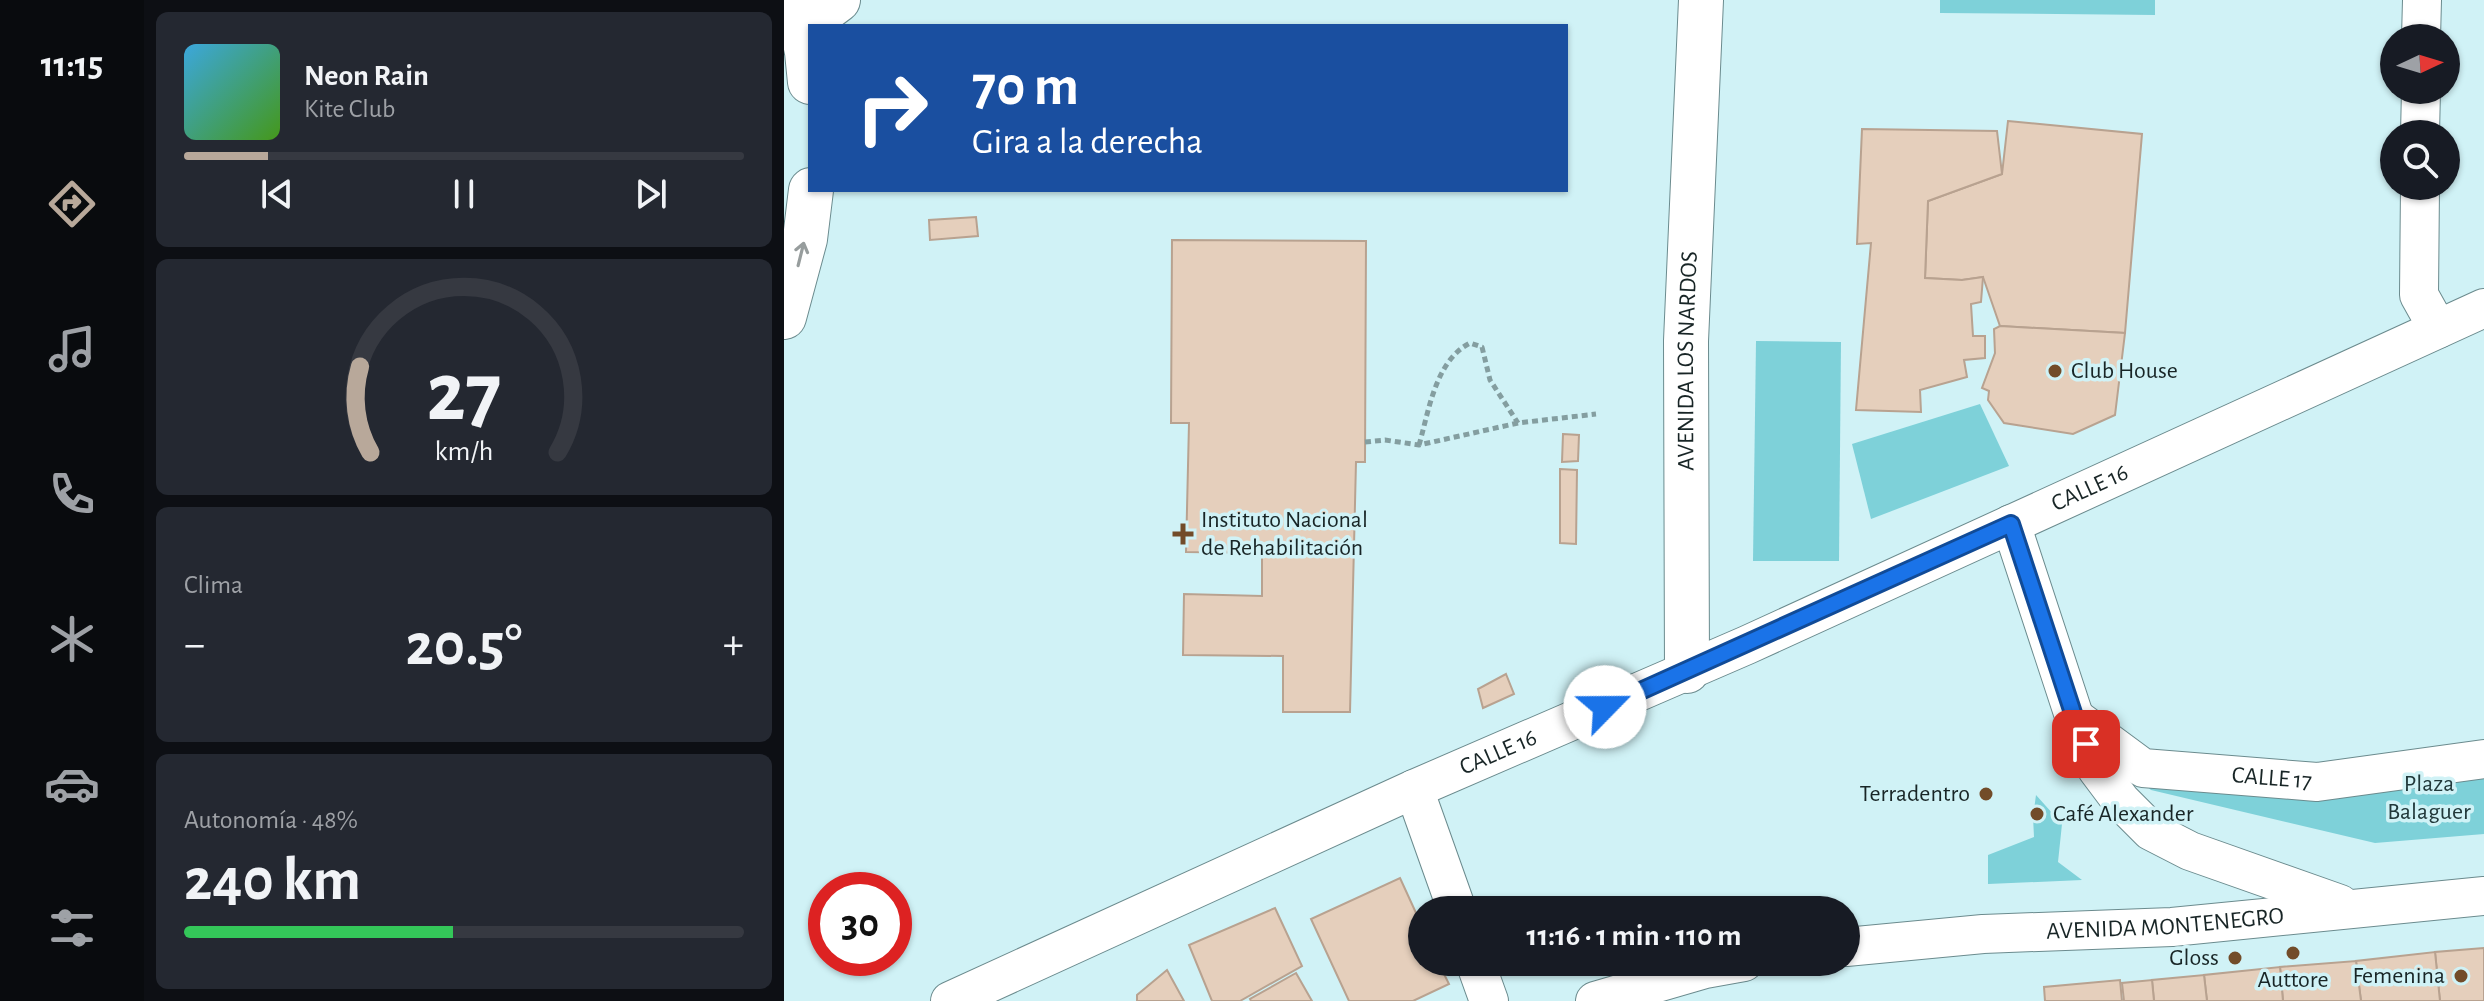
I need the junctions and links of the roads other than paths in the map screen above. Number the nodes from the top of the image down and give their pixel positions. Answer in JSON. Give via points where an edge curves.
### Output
{"nodes":[{"id":1,"x":793,"y":0,"type":"edge"},
{"id":2,"x":838,"y":0,"type":"edge"},
{"id":3,"x":1701,"y":0,"type":"edge"},
{"id":4,"x":1710,"y":0,"type":"edge"},
{"id":5,"x":2422,"y":0,"type":"edge"},
{"id":6,"x":784,"y":7,"type":"edge"},
{"id":7,"x":819,"y":24,"type":"edge"},
{"id":8,"x":2421,"y":24,"type":"edge"},
{"id":9,"x":808,"y":42,"type":"edge"},
{"id":10,"x":1700,"y":50,"type":"junction"},
{"id":11,"x":811,"y":192,"type":"edge"},
{"id":12,"x":2420,"y":200,"type":"edge"},
{"id":13,"x":2484,"y":308,"type":"edge"},
{"id":14,"x":784,"y":317,"type":"edge"},
{"id":15,"x":2438,"y":329,"type":"junction"},
{"id":16,"x":2011,"y":524,"type":"junction"},
{"id":17,"x":1687,"y":671,"type":"junction"},
{"id":18,"x":2075,"y":719,"type":"junction"},
{"id":19,"x":2484,"y":759,"type":"edge"},
{"id":20,"x":1414,"y":789,"type":"junction"},
{"id":21,"x":1452,"y":896,"type":"edge"},
{"id":22,"x":2484,"y":896,"type":"edge"},
{"id":23,"x":2350,"y":908,"type":"junction"},
{"id":24,"x":1860,"y":946,"type":"edge"},
{"id":25,"x":1480,"y":976,"type":"edge"},
{"id":26,"x":1681,"y":976,"type":"edge"},
{"id":27,"x":950,"y":1001,"type":"edge"},
{"id":28,"x":1489,"y":1001,"type":"edge"},
{"id":29,"x":1595,"y":1001,"type":"edge"}],
"edges":[{"from":1,"to":6,"type":"street"},
{"from":1,"to":9,"type":"street"},
{"from":2,"to":7,"type":"street","via":[[822,12]]},
{"from":3,"to":10,"type":"street","name":"AVENIDA LOS NARDOS"},
{"from":4,"to":10,"type":"street","name":"AVENIDA LOS NARDOS"},
{"from":5,"to":8,"type":"street"},
{"from":10,"to":17,"type":"street","name":"AVENIDA LOS NARDOS","via":[[1686,341]]},
{"from":14,"to":11,"type":"street","one_way":true,"via":[[805,239]]},
{"from":12,"to":15,"type":"street","via":[[2419,295]]},
{"from":13,"to":15,"type":"street","name":"CALLE 16"},
{"from":15,"to":16,"type":"street","name":"CALLE 16"},
{"from":16,"to":17,"type":"street","name":"CALLE 16"},
{"from":16,"to":18,"type":"street"},
{"from":17,"to":20,"type":"street","name":"CALLE 16"},
{"from":18,"to":19,"type":"street","name":"CALLE 17","via":[[2143,768],[2317,782]]},
{"from":18,"to":23,"type":"street","via":[[2097,769],[2151,831],[2190,851]]},
{"from":20,"to":21,"type":"street"},
{"from":20,"to":27,"type":"street","name":"CALLE 16"},
{"from":22,"to":23,"type":"street","name":"AVENIDA MONTENEGRO"},
{"from":23,"to":24,"type":"street","name":"AVENIDA MONTENEGRO","via":[[2172,927],[1983,934]]},
{"from":25,"to":28,"type":"street"},
{"from":26,"to":29,"type":"street"}]}
